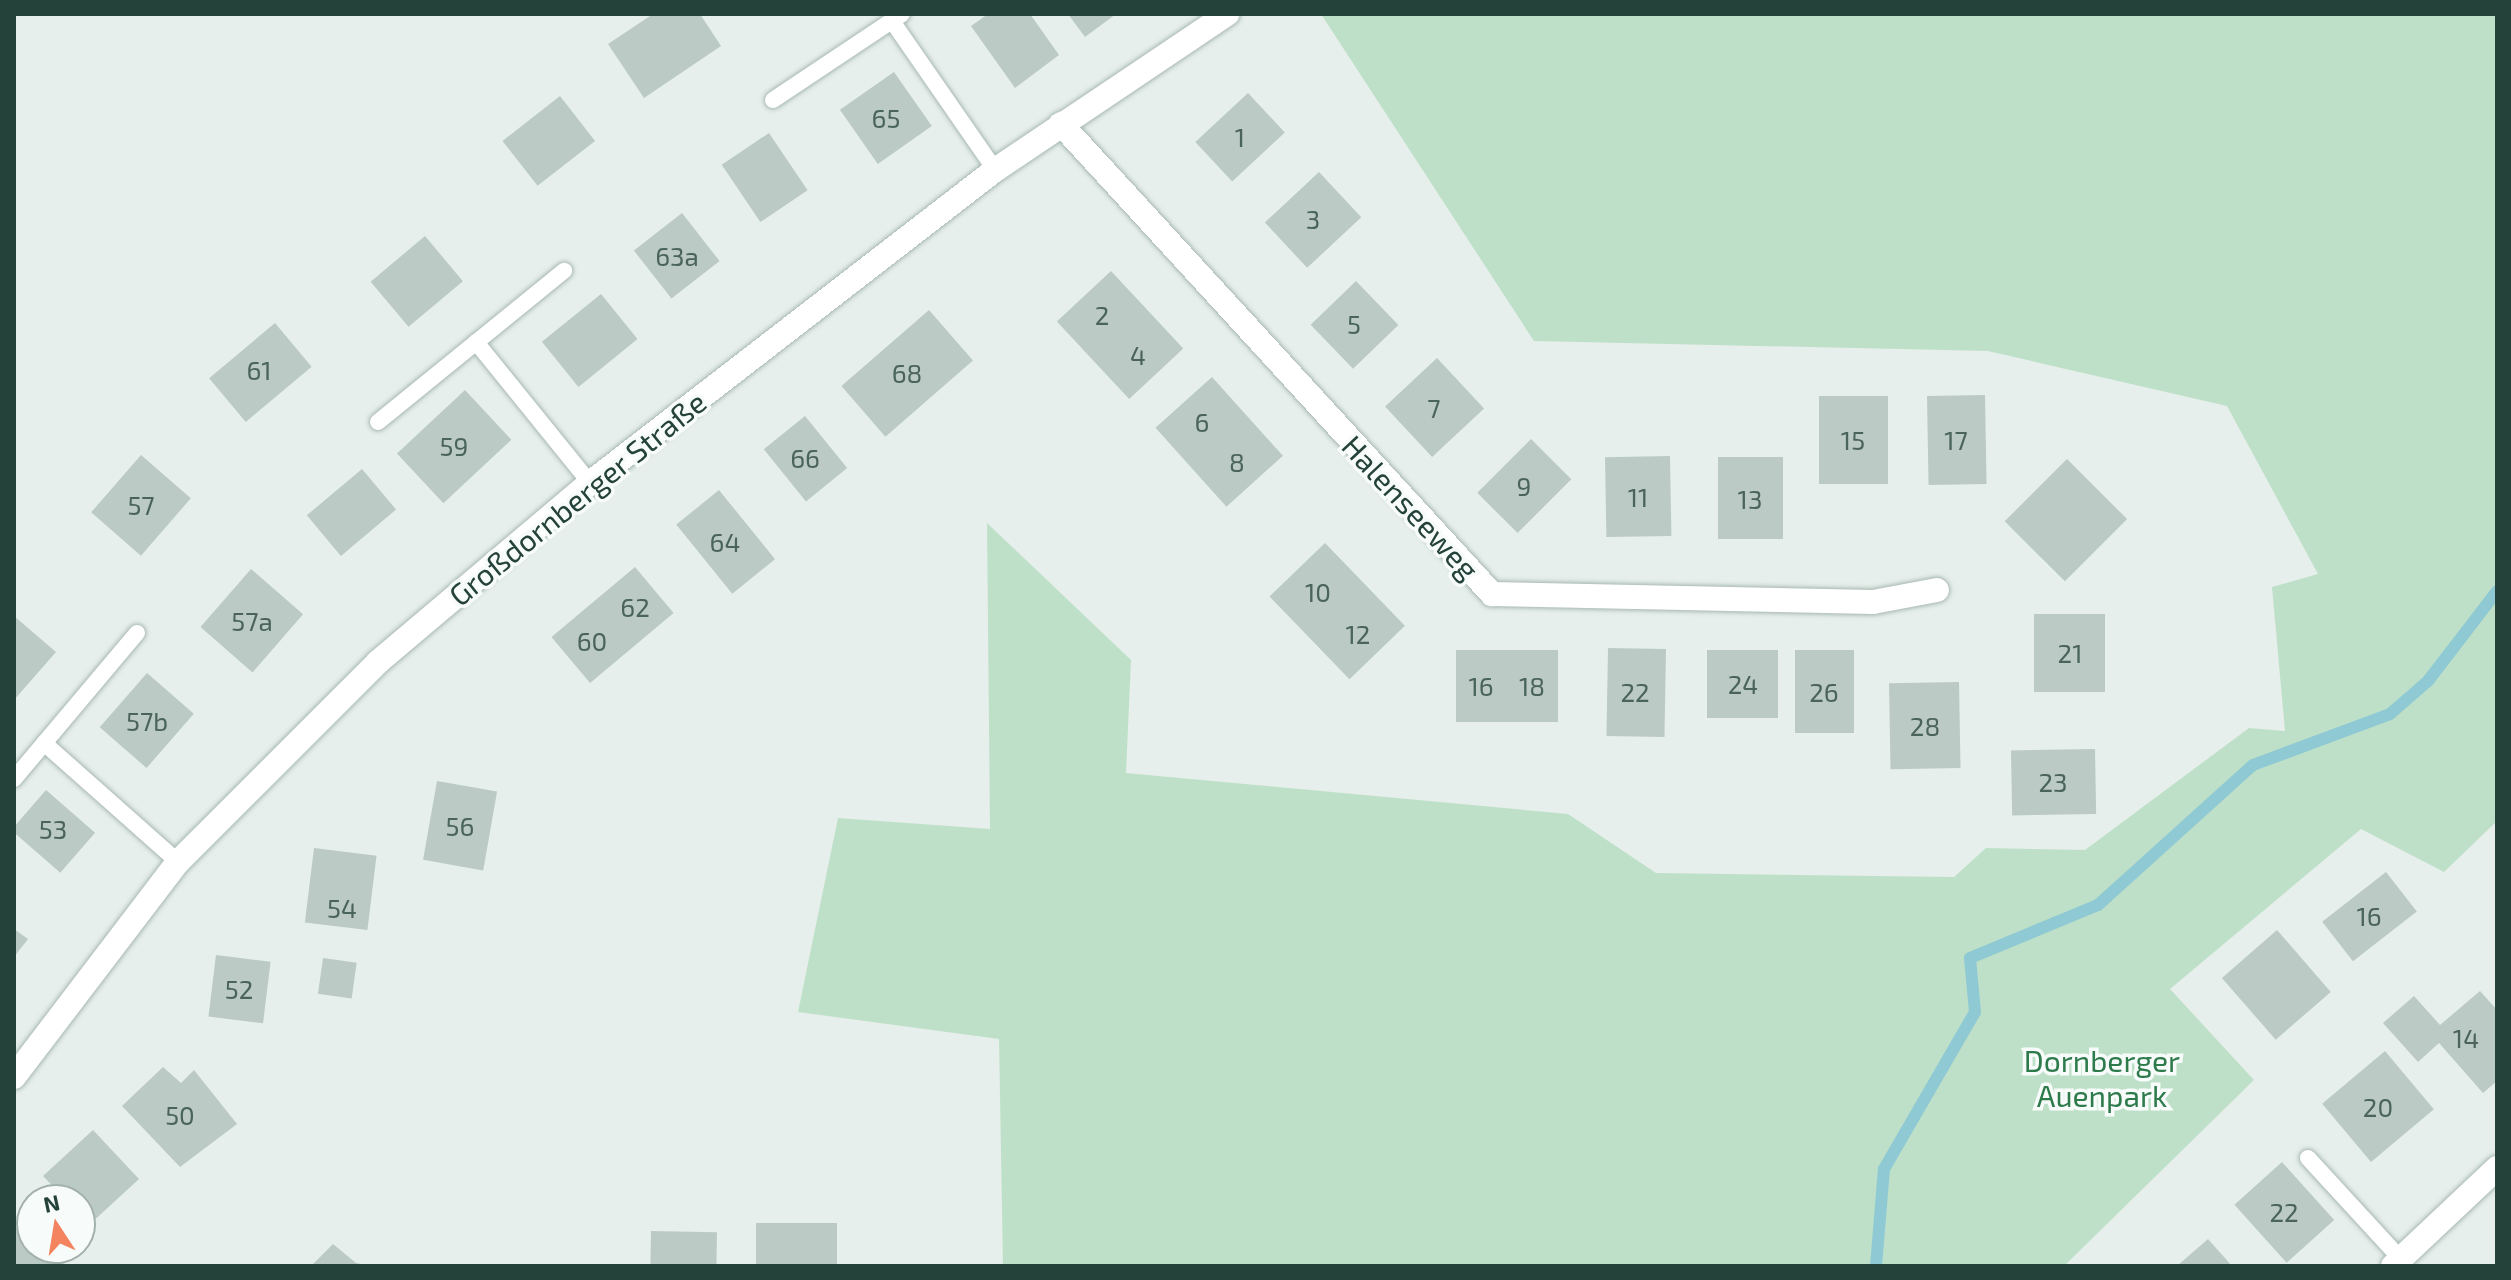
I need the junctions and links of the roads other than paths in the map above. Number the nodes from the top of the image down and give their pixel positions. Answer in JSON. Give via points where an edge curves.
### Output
{"nodes":[{"id":1,"x":1227,"y":14,"type":"edge"},
{"id":2,"x":897,"y":17,"type":"edge"},
{"id":3,"x":773,"y":100,"type":"dead end"},
{"id":4,"x":1061,"y":124,"type":"junction"},
{"id":5,"x":995,"y":170,"type":"junction"},
{"id":6,"x":564,"y":271,"type":"dead end"},
{"id":7,"x":476,"y":342,"type":"junction"},
{"id":8,"x":378,"y":422,"type":"dead end"},
{"id":9,"x":590,"y":483,"type":"junction"},
{"id":10,"x":1937,"y":590,"type":"dead end"},
{"id":11,"x":137,"y":633,"type":"dead end"},
{"id":12,"x":44,"y":743,"type":"junction"},
{"id":13,"x":14,"y":779,"type":"edge"},
{"id":14,"x":178,"y":862,"type":"junction"},
{"id":15,"x":14,"y":1077,"type":"edge"},
{"id":16,"x":2308,"y":1158,"type":"dead end"},
{"id":17,"x":2497,"y":1168,"type":"edge"},
{"id":18,"x":2397,"y":1262,"type":"edge"}],
"edges":[{"from":1,"to":4,"type":"street","name":"Großdornberger Straße"},
{"from":2,"to":3,"type":"lane"},
{"from":2,"to":5,"type":"lane"},
{"from":4,"to":5,"type":"street","name":"Großdornberger Straße"},
{"from":4,"to":10,"type":"street","name":"Halenseeweg","via":[[1492,594],[1873,602]]},
{"from":5,"to":9,"type":"street","name":"Großdornberger Straße"},
{"from":6,"to":7,"type":"lane"},
{"from":7,"to":8,"type":"lane"},
{"from":7,"to":9,"type":"lane"},
{"from":9,"to":14,"type":"street","name":"Großdornberger Straße","via":[[378,662]]},
{"from":11,"to":12,"type":"lane"},
{"from":12,"to":13,"type":"lane"},
{"from":12,"to":14,"type":"lane"},
{"from":14,"to":15,"type":"street","name":"Großdornberger Straße"},
{"from":16,"to":18,"type":"lane"},
{"from":17,"to":18,"type":"street"}]}
